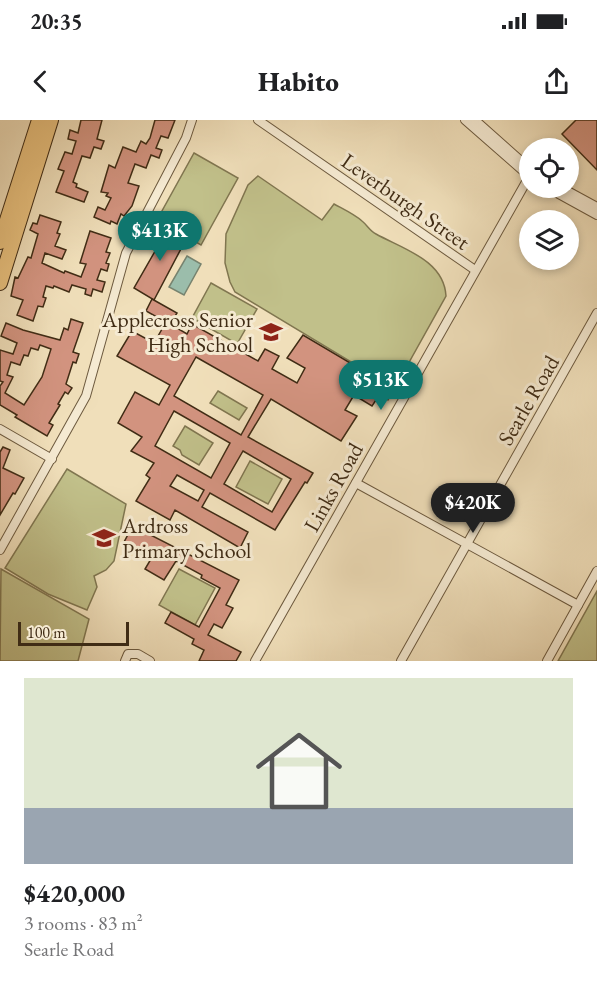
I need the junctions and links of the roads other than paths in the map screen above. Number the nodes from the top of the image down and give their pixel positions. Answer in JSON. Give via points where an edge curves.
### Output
{"nodes":[{"id":1,"x":39,"y":120,"type":"edge"},
{"id":2,"x":51,"y":120,"type":"edge"},
{"id":3,"x":192,"y":120,"type":"edge"},
{"id":4,"x":465,"y":120,"type":"edge"},
{"id":5,"x":475,"y":120,"type":"edge"},
{"id":6,"x":264,"y":121,"type":"edge"},
{"id":7,"x":519,"y":164,"type":"edge"},
{"id":8,"x":519,"y":166,"type":"edge"},
{"id":9,"x":519,"y":192,"type":"edge"},
{"id":10,"x":579,"y":197,"type":"edge"},
{"id":11,"x":566,"y":198,"type":"edge"},
{"id":12,"x":597,"y":207,"type":"edge"},
{"id":13,"x":597,"y":215,"type":"edge"},
{"id":14,"x":9,"y":219,"type":"edge"},
{"id":15,"x":0,"y":242,"type":"edge"},
{"id":16,"x":475,"y":270,"type":"junction"},
{"id":17,"x":0,"y":283,"type":"edge"},
{"id":18,"x":597,"y":313,"type":"edge"},
{"id":19,"x":0,"y":429,"type":"edge"},
{"id":20,"x":52,"y":459,"type":"junction"},
{"id":21,"x":356,"y":483,"type":"junction"},
{"id":22,"x":466,"y":545,"type":"junction"},
{"id":23,"x":0,"y":550,"type":"edge"},
{"id":24,"x":597,"y":571,"type":"edge"},
{"id":25,"x":578,"y":605,"type":"junction"},
{"id":26,"x":126,"y":658,"type":"edge"},
{"id":27,"x":150,"y":661,"type":"edge"},
{"id":28,"x":255,"y":661,"type":"edge"},
{"id":29,"x":401,"y":661,"type":"edge"},
{"id":30,"x":547,"y":661,"type":"edge"}],
"edges":[{"from":1,"to":14,"type":"highway"},
{"from":2,"to":14,"type":"highway"},
{"from":3,"to":20,"type":"street","via":[[129,245],[89,387]]},
{"from":4,"to":8,"type":"street"},
{"from":5,"to":7,"type":"street"},
{"from":6,"to":16,"type":"street","name":"Leverburgh Street"},
{"from":9,"to":16,"type":"street","name":"Links Road"},
{"from":10,"to":12,"type":"street"},
{"from":11,"to":13,"type":"street"},
{"from":14,"to":15,"type":"highway"},
{"from":14,"to":17,"type":"highway"},
{"from":16,"to":21,"type":"street","name":"Links Road"},
{"from":18,"to":22,"type":"street","name":"Searle Road"},
{"from":19,"to":20,"type":"street"},
{"from":20,"to":23,"type":"street"},
{"from":21,"to":22,"type":"street"},
{"from":21,"to":28,"type":"street","name":"Links Road"},
{"from":22,"to":25,"type":"street"},
{"from":22,"to":29,"type":"street","name":"Searle Road"},
{"from":24,"to":25,"type":"street"},
{"from":25,"to":30,"type":"street"},
{"from":26,"to":27,"type":"street","via":[[138,654]]}]}
